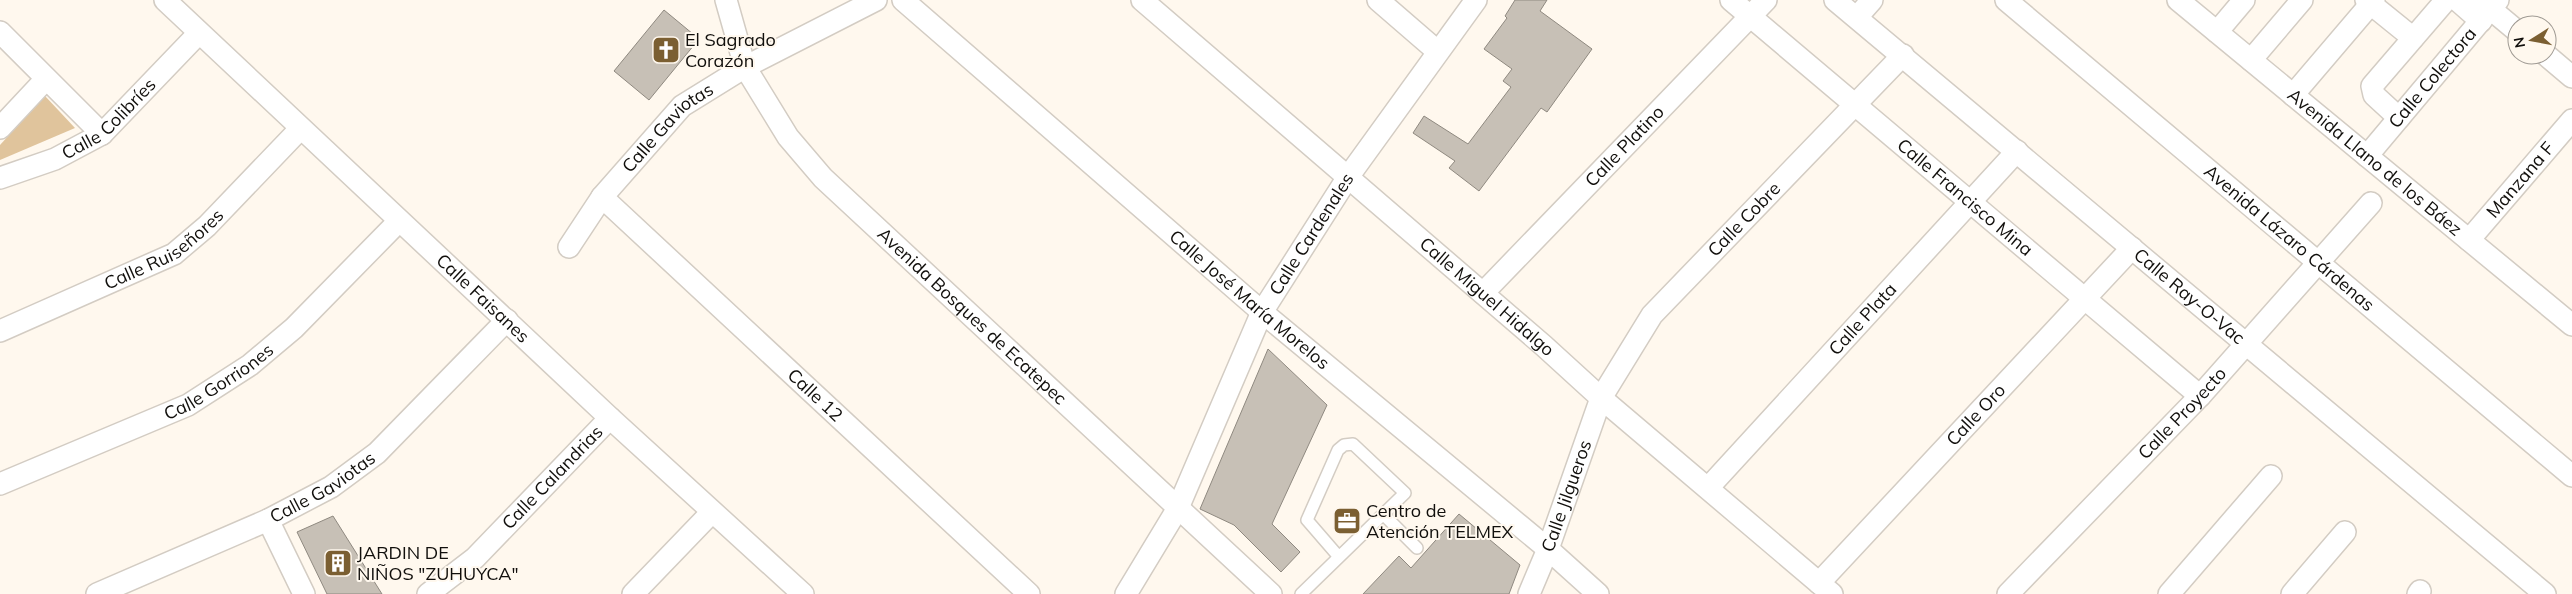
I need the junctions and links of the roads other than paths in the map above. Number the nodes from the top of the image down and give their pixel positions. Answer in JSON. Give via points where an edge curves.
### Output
{"nodes":[{"id":1,"x":165,"y":0,"type":"edge"},
{"id":2,"x":726,"y":0,"type":"edge"},
{"id":3,"x":876,"y":0,"type":"edge"},
{"id":4,"x":903,"y":0,"type":"edge"},
{"id":5,"x":1142,"y":0,"type":"edge"},
{"id":6,"x":1378,"y":0,"type":"edge"},
{"id":7,"x":1476,"y":0,"type":"edge"},
{"id":8,"x":1731,"y":0,"type":"edge"},
{"id":9,"x":1766,"y":0,"type":"edge"},
{"id":10,"x":1835,"y":0,"type":"edge"},
{"id":11,"x":1872,"y":0,"type":"edge"},
{"id":12,"x":2006,"y":0,"type":"edge"},
{"id":13,"x":2178,"y":0,"type":"edge"},
{"id":14,"x":2244,"y":0,"type":"edge"},
{"id":15,"x":2302,"y":0,"type":"edge"},
{"id":16,"x":2446,"y":0,"type":"edge"},
{"id":17,"x":2457,"y":0,"type":"edge"},
{"id":18,"x":2371,"y":1,"type":"edge"},
{"id":19,"x":2488,"y":7,"type":"edge"},
{"id":20,"x":1750,"y":16,"type":"junction"},
{"id":21,"x":1857,"y":17,"type":"junction"},
{"id":22,"x":2507,"y":23,"type":"edge"},
{"id":23,"x":0,"y":32,"type":"edge"},
{"id":24,"x":2217,"y":32,"type":"junction"},
{"id":25,"x":199,"y":33,"type":"junction"},
{"id":26,"x":2413,"y":38,"type":"junction"},
{"id":27,"x":1437,"y":51,"type":"junction"},
{"id":28,"x":1903,"y":55,"type":"junction"},
{"id":29,"x":2251,"y":60,"type":"junction"},
{"id":30,"x":2557,"y":64,"type":"edge"},
{"id":31,"x":745,"y":67,"type":"junction"},
{"id":32,"x":2572,"y":77,"type":"edge"},
{"id":33,"x":46,"y":79,"type":"junction"},
{"id":34,"x":2293,"y":95,"type":"junction"},
{"id":35,"x":1854,"y":104,"type":"junction"},
{"id":36,"x":2399,"y":118,"type":"junction"},
{"id":37,"x":2572,"y":120,"type":"edge"},
{"id":38,"x":0,"y":128,"type":"edge"},
{"id":39,"x":300,"y":130,"type":"junction"},
{"id":40,"x":102,"y":134,"type":"junction"},
{"id":41,"x":2017,"y":151,"type":"junction"},
{"id":42,"x":2368,"y":156,"type":"junction"},
{"id":43,"x":1348,"y":176,"type":"junction"},
{"id":44,"x":0,"y":178,"type":"edge"},
{"id":45,"x":602,"y":197,"type":"junction"},
{"id":46,"x":2371,"y":202,"type":"dead end"},
{"id":47,"x":1971,"y":203,"type":"junction"},
{"id":48,"x":399,"y":221,"type":"junction"},
{"id":49,"x":2469,"y":240,"type":"junction"},
{"id":50,"x":569,"y":247,"type":"dead end"},
{"id":51,"x":2132,"y":248,"type":"junction"},
{"id":52,"x":2318,"y":262,"type":"junction"},
{"id":53,"x":1482,"y":293,"type":"junction"},
{"id":54,"x":2085,"y":299,"type":"junction"},
{"id":55,"x":1262,"y":312,"type":"junction"},
{"id":56,"x":506,"y":320,"type":"junction"},
{"id":57,"x":2572,"y":325,"type":"edge"},
{"id":58,"x":0,"y":331,"type":"edge"},
{"id":59,"x":2247,"y":344,"type":"junction"},
{"id":60,"x":2200,"y":396,"type":"junction"},
{"id":61,"x":1600,"y":398,"type":"junction"},
{"id":62,"x":610,"y":418,"type":"junction"},
{"id":63,"x":2271,"y":476,"type":"dead end"},
{"id":64,"x":2572,"y":476,"type":"edge"},
{"id":65,"x":0,"y":484,"type":"edge"},
{"id":66,"x":1708,"y":488,"type":"junction"},
{"id":67,"x":1178,"y":508,"type":"junction"},
{"id":68,"x":712,"y":512,"type":"junction"},
{"id":69,"x":1383,"y":514,"type":"junction"},
{"id":70,"x":268,"y":520,"type":"junction"},
{"id":71,"x":2345,"y":532,"type":"dead end"},
{"id":72,"x":1417,"y":548,"type":"dead end"},
{"id":73,"x":1548,"y":549,"type":"junction"},
{"id":74,"x":1339,"y":558,"type":"junction"},
{"id":75,"x":1825,"y":589,"type":"edge"},
{"id":76,"x":97,"y":594,"type":"edge"},
{"id":77,"x":304,"y":594,"type":"edge"},
{"id":78,"x":428,"y":594,"type":"edge"},
{"id":79,"x":633,"y":594,"type":"edge"},
{"id":80,"x":803,"y":594,"type":"edge"},
{"id":81,"x":1029,"y":594,"type":"edge"},
{"id":82,"x":1126,"y":594,"type":"edge"},
{"id":83,"x":1271,"y":594,"type":"edge"},
{"id":84,"x":1301,"y":594,"type":"edge"},
{"id":85,"x":1529,"y":594,"type":"edge"},
{"id":86,"x":1598,"y":594,"type":"edge"},
{"id":87,"x":2008,"y":594,"type":"edge"},
{"id":88,"x":2169,"y":594,"type":"edge"},
{"id":89,"x":2292,"y":594,"type":"edge"},
{"id":90,"x":2545,"y":594,"type":"edge"}],
"edges":[{"from":1,"to":25,"type":"street","name":"Calle Faisanes"},
{"from":2,"to":31,"type":"street","name":"Avenida Bosques de Ecatepec"},
{"from":3,"to":31,"type":"street","name":"Calle Gaviotas"},
{"from":4,"to":55,"type":"street","name":"Calle José María Morelos"},
{"from":5,"to":43,"type":"street","name":"Calle Miguel Hidalgo"},
{"from":6,"to":27,"type":"street"},
{"from":7,"to":27,"type":"street","name":"Calle Cardenales"},
{"from":8,"to":20,"type":"street","name":"Calle Francisco Mina"},
{"from":9,"to":20,"type":"street","name":"Calle Platino"},
{"from":10,"to":21,"type":"street","name":"Calle Ray-O-Vac"},
{"from":11,"to":21,"type":"street"},
{"from":12,"to":52,"type":"street","name":"Avenida Lázaro Cárdenas"},
{"from":13,"to":24,"type":"street","name":"Avenida Llano de los Báez"},
{"from":14,"to":24,"type":"street"},
{"from":15,"to":29,"type":"street"},
{"from":16,"to":26,"type":"street"},
{"from":17,"to":19,"type":"street"},
{"from":18,"to":26,"type":"street"},
{"from":18,"to":34,"type":"street"},
{"from":19,"to":22,"type":"street"},
{"from":19,"to":36,"type":"street","name":"Calle Colectora"},
{"from":20,"to":35,"type":"street","name":"Calle Francisco Mina"},
{"from":20,"to":53,"type":"street","name":"Calle Platino"},
{"from":21,"to":28,"type":"street","name":"Calle Ray-O-Vac"},
{"from":23,"to":33,"type":"street"},
{"from":24,"to":29,"type":"street","name":"Avenida Llano de los Báez"},
{"from":25,"to":39,"type":"street","name":"Calle Faisanes"},
{"from":25,"to":40,"type":"street","name":"Calle Colibríes"},
{"from":26,"to":36,"type":"street","via":[[2372,86],[2374,96]]},
{"from":27,"to":43,"type":"street","name":"Calle Cardenales"},
{"from":28,"to":35,"type":"street","name":"Calle Cobre"},
{"from":28,"to":41,"type":"street","name":"Calle Ray-O-Vac"},
{"from":29,"to":34,"type":"street","name":"Avenida Llano de los Báez"},
{"from":30,"to":32,"type":"street"},
{"from":31,"to":45,"type":"street","name":"Calle Gaviotas","via":[[682,106]]},
{"from":31,"to":67,"type":"street","name":"Avenida Bosques de Ecatepec","via":[[788,137],[824,178]]},
{"from":33,"to":38,"type":"street"},
{"from":33,"to":40,"type":"street"},
{"from":34,"to":42,"type":"street","name":"Avenida Llano de los Báez"},
{"from":35,"to":47,"type":"street","name":"Calle Francisco Mina"},
{"from":35,"to":61,"type":"street","name":"Calle Cobre","via":[[1652,315]]},
{"from":36,"to":42,"type":"street","name":"Calle Colectora"},
{"from":37,"to":49,"type":"street","name":"Manzana F"},
{"from":39,"to":48,"type":"street","name":"Calle Faisanes"},
{"from":39,"to":58,"type":"street","name":"Calle Ruiseñores","via":[[207,226],[174,254]]},
{"from":40,"to":44,"type":"street","name":"Calle Colibríes","via":[[55,159]]},
{"from":41,"to":47,"type":"street","name":"Calle Plata"},
{"from":41,"to":51,"type":"street","name":"Calle Ray-O-Vac"},
{"from":42,"to":49,"type":"street","name":"Avenida Llano de los Báez"},
{"from":43,"to":53,"type":"street","name":"Calle Miguel Hidalgo"},
{"from":43,"to":55,"type":"street","name":"Calle Cardenales"},
{"from":45,"to":50,"type":"street","name":"Calle Gaviotas"},
{"from":45,"to":81,"type":"street","name":"Calle 12"},
{"from":46,"to":52,"type":"street","name":"Calle Proyecto"},
{"from":47,"to":54,"type":"street","name":"Calle Francisco Mina"},
{"from":47,"to":66,"type":"street","name":"Calle Plata"},
{"from":48,"to":56,"type":"street","name":"Calle Faisanes"},
{"from":48,"to":65,"type":"street","name":"Calle Gorriones","via":[[294,328],[250,365],[188,405]]},
{"from":49,"to":57,"type":"street","name":"Avenida Llano de los Báez"},
{"from":51,"to":54,"type":"street","name":"Calle Oro"},
{"from":51,"to":59,"type":"street","name":"Calle Ray-O-Vac"},
{"from":52,"to":59,"type":"street","name":"Calle Proyecto"},
{"from":52,"to":64,"type":"street","name":"Avenida Lázaro Cárdenas"},
{"from":53,"to":61,"type":"street","name":"Calle Miguel Hidalgo"},
{"from":54,"to":60,"type":"street","name":"Calle Francisco Mina"},
{"from":54,"to":75,"type":"street","name":"Calle Oro"},
{"from":55,"to":67,"type":"street","name":"Calle Cardenales"},
{"from":55,"to":73,"type":"street","name":"Calle José María Morelos"},
{"from":56,"to":62,"type":"street","name":"Calle Faisanes"},
{"from":56,"to":70,"type":"street","name":"Calle Gaviotas","via":[[377,453],[331,487]]},
{"from":59,"to":60,"type":"street","name":"Calle Proyecto"},
{"from":59,"to":90,"type":"street","name":"Calle Ray-O-Vac"},
{"from":60,"to":87,"type":"street","name":"Calle Proyecto"},
{"from":61,"to":66,"type":"street","name":"Calle Miguel Hidalgo"},
{"from":61,"to":73,"type":"street","name":"Calle Jilgueros"},
{"from":62,"to":68,"type":"street","name":"Calle Faisanes"},
{"from":62,"to":78,"type":"street","name":"Calle Calandrias","via":[[475,558]]},
{"from":63,"to":88,"type":"street"},
{"from":66,"to":75,"type":"street","name":"Calle Miguel Hidalgo"},
{"from":67,"to":82,"type":"street","name":"Calle Cardenales"},
{"from":67,"to":83,"type":"street","name":"Avenida Bosques de Ecatepec"},
{"from":68,"to":79,"type":"street"},
{"from":68,"to":80,"type":"street","name":"Calle Faisanes"},
{"from":69,"to":72,"type":"lane"},
{"from":69,"to":74,"type":"lane"},
{"from":69,"to":74,"type":"lane","via":[[1405,493],[1352,444],[1344,445],[1338,450],[1307,520]]},
{"from":70,"to":76,"type":"street","name":"Calle Gaviotas"},
{"from":70,"to":77,"type":"street"},
{"from":71,"to":89,"type":"street"},
{"from":73,"to":85,"type":"street","name":"Calle Jilgueros"},
{"from":73,"to":86,"type":"street","name":"Calle José María Morelos"},
{"from":74,"to":84,"type":"lane"}]}
